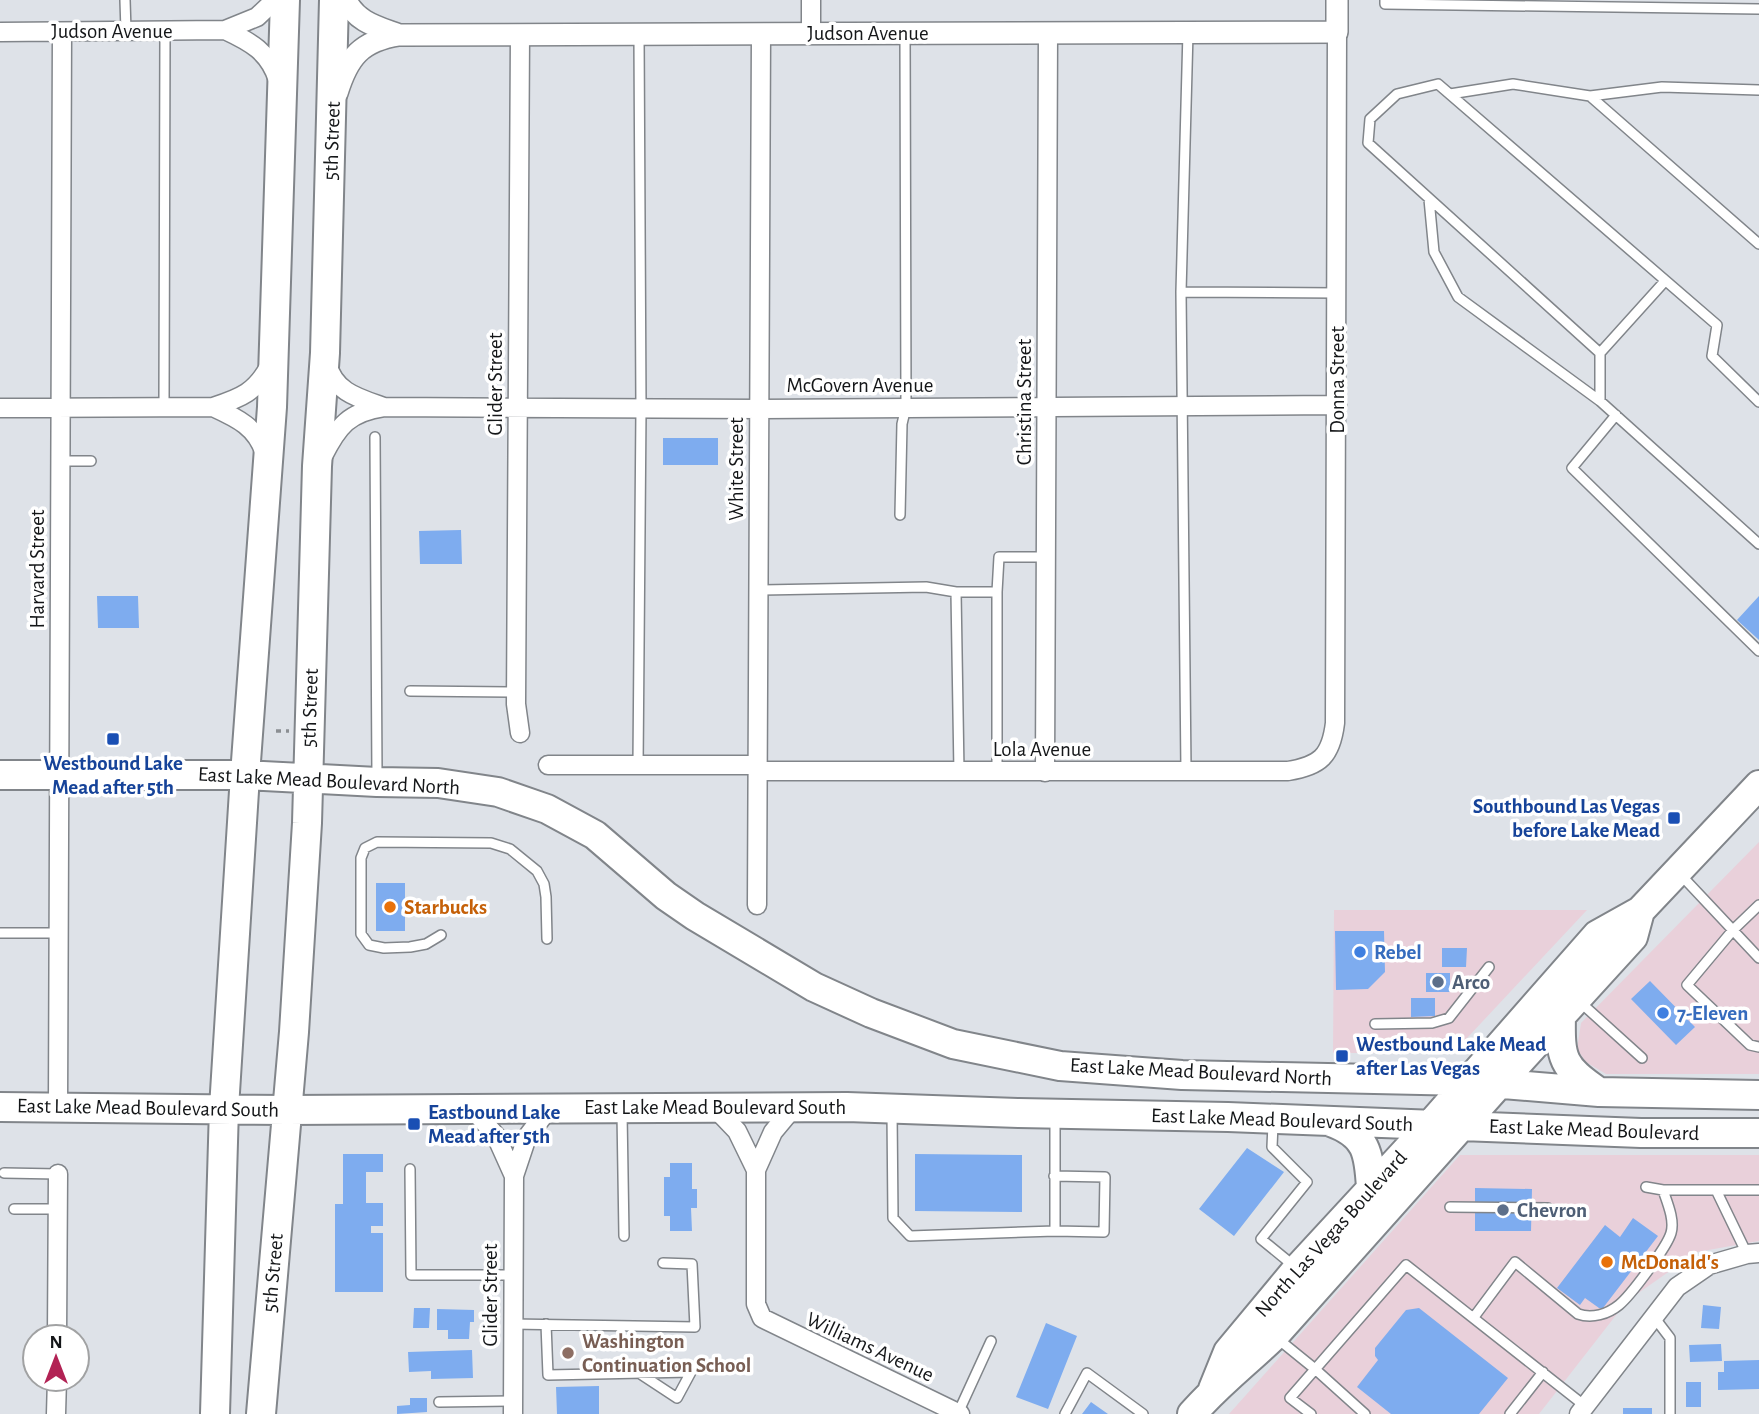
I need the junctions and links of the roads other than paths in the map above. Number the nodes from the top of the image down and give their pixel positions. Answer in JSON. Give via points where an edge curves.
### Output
{"nodes":[{"id":1,"x":125,"y":0,"type":"edge"},
{"id":2,"x":275,"y":0,"type":"edge"},
{"id":3,"x":285,"y":0,"type":"edge"},
{"id":4,"x":334,"y":0,"type":"edge"},
{"id":5,"x":346,"y":0,"type":"edge"},
{"id":6,"x":811,"y":0,"type":"edge"},
{"id":7,"x":1337,"y":0,"type":"edge"},
{"id":8,"x":1385,"y":0,"type":"edge"},
{"id":9,"x":1759,"y":9,"type":"edge"},
{"id":10,"x":225,"y":30,"type":"junction"},
{"id":11,"x":125,"y":31,"type":"junction"},
{"id":12,"x":164,"y":31,"type":"junction"},
{"id":13,"x":0,"y":32,"type":"edge"},
{"id":14,"x":62,"y":32,"type":"junction"},
{"id":15,"x":1188,"y":32,"type":"junction"},
{"id":16,"x":1337,"y":32,"type":"junction"},
{"id":17,"x":811,"y":33,"type":"junction"},
{"id":18,"x":905,"y":33,"type":"junction"},
{"id":19,"x":1048,"y":33,"type":"junction"},
{"id":20,"x":639,"y":34,"type":"junction"},
{"id":21,"x":761,"y":34,"type":"junction"},
{"id":22,"x":399,"y":35,"type":"junction"},
{"id":23,"x":520,"y":35,"type":"junction"},
{"id":24,"x":1759,"y":90,"type":"edge"},
{"id":25,"x":1450,"y":94,"type":"junction"},
{"id":26,"x":283,"y":96,"type":"junction"},
{"id":27,"x":1590,"y":96,"type":"junction"},
{"id":28,"x":333,"y":108,"type":"junction"},
{"id":29,"x":1429,"y":199,"type":"junction"},
{"id":30,"x":1759,"y":244,"type":"edge"},
{"id":31,"x":1665,"y":281,"type":"junction"},
{"id":32,"x":1181,"y":292,"type":"junction"},
{"id":33,"x":1337,"y":293,"type":"junction"},
{"id":34,"x":325,"y":353,"type":"junction"},
{"id":35,"x":1600,"y":353,"type":"junction"},
{"id":36,"x":274,"y":356,"type":"junction"},
{"id":37,"x":1600,"y":401,"type":"junction"},
{"id":38,"x":1759,"y":402,"type":"edge"},
{"id":39,"x":1337,"y":405,"type":"junction"},
{"id":40,"x":1046,"y":406,"type":"junction"},
{"id":41,"x":1183,"y":406,"type":"junction"},
{"id":42,"x":164,"y":407,"type":"junction"},
{"id":43,"x":213,"y":407,"type":"junction"},
{"id":44,"x":384,"y":407,"type":"junction"},
{"id":45,"x":906,"y":407,"type":"junction"},
{"id":46,"x":0,"y":408,"type":"edge"},
{"id":47,"x":61,"y":408,"type":"junction"},
{"id":48,"x":517,"y":408,"type":"junction"},
{"id":49,"x":641,"y":409,"type":"junction"},
{"id":50,"x":759,"y":409,"type":"junction"},
{"id":51,"x":1616,"y":415,"type":"junction"},
{"id":52,"x":375,"y":437,"type":"dead end"},
{"id":53,"x":61,"y":461,"type":"junction"},
{"id":54,"x":91,"y":461,"type":"dead end"},
{"id":55,"x":268,"y":463,"type":"junction"},
{"id":56,"x":317,"y":467,"type":"junction"},
{"id":57,"x":900,"y":514,"type":"dead end"},
{"id":58,"x":1759,"y":544,"type":"edge"},
{"id":59,"x":1046,"y":557,"type":"junction"},
{"id":60,"x":758,"y":590,"type":"junction"},
{"id":61,"x":956,"y":592,"type":"junction"},
{"id":62,"x":997,"y":592,"type":"junction"},
{"id":63,"x":1759,"y":651,"type":"edge"},
{"id":64,"x":410,"y":691,"type":"dead end"},
{"id":65,"x":516,"y":692,"type":"junction"},
{"id":66,"x":520,"y":733,"type":"dead end"},
{"id":67,"x":1323,"y":758,"type":"joint"},
{"id":68,"x":548,"y":765,"type":"dead end"},
{"id":69,"x":638,"y":765,"type":"junction"},
{"id":70,"x":757,"y":768,"type":"junction"},
{"id":71,"x":959,"y":772,"type":"junction"},
{"id":72,"x":997,"y":772,"type":"junction"},
{"id":73,"x":1045,"y":772,"type":"junction"},
{"id":74,"x":1186,"y":772,"type":"junction"},
{"id":75,"x":0,"y":775,"type":"edge"},
{"id":76,"x":59,"y":775,"type":"junction"},
{"id":77,"x":245,"y":775,"type":"junction"},
{"id":78,"x":308,"y":779,"type":"junction"},
{"id":79,"x":377,"y":782,"type":"junction"},
{"id":80,"x":1759,"y":785,"type":"edge"},
{"id":81,"x":1676,"y":870,"type":"junction"},
{"id":82,"x":757,"y":905,"type":"dead end"},
{"id":83,"x":1759,"y":905,"type":"edge"},
{"id":84,"x":1640,"y":911,"type":"junction"},
{"id":85,"x":1733,"y":930,"type":"junction"},
{"id":86,"x":0,"y":933,"type":"edge"},
{"id":87,"x":59,"y":933,"type":"junction"},
{"id":88,"x":441,"y":935,"type":"dead end"},
{"id":89,"x":547,"y":939,"type":"dead end"},
{"id":90,"x":1759,"y":958,"type":"edge"},
{"id":91,"x":1489,"y":967,"type":"dead end"},
{"id":92,"x":1569,"y":1007,"type":"junction"},
{"id":93,"x":1375,"y":1024,"type":"dead end"},
{"id":94,"x":1759,"y":1047,"type":"edge"},
{"id":95,"x":1642,"y":1058,"type":"dead end"},
{"id":96,"x":1467,"y":1081,"type":"junction"},
{"id":97,"x":1499,"y":1084,"type":"junction"},
{"id":98,"x":1599,"y":1092,"type":"junction"},
{"id":99,"x":1759,"y":1095,"type":"edge"},
{"id":100,"x":0,"y":1107,"type":"edge"},
{"id":101,"x":58,"y":1107,"type":"junction"},
{"id":102,"x":550,"y":1107,"type":"junction"},
{"id":103,"x":224,"y":1108,"type":"junction"},
{"id":104,"x":472,"y":1108,"type":"junction"},
{"id":105,"x":622,"y":1108,"type":"junction"},
{"id":106,"x":715,"y":1108,"type":"junction"},
{"id":107,"x":793,"y":1108,"type":"junction"},
{"id":108,"x":892,"y":1108,"type":"junction"},
{"id":109,"x":287,"y":1110,"type":"junction"},
{"id":110,"x":1055,"y":1114,"type":"junction"},
{"id":111,"x":1273,"y":1118,"type":"junction"},
{"id":112,"x":1328,"y":1121,"type":"junction"},
{"id":113,"x":1430,"y":1125,"type":"junction"},
{"id":114,"x":1461,"y":1126,"type":"junction"},
{"id":115,"x":1759,"y":1133,"type":"edge"},
{"id":116,"x":410,"y":1169,"type":"dead end"},
{"id":117,"x":756,"y":1170,"type":"junction"},
{"id":118,"x":4,"y":1173,"type":"dead end"},
{"id":119,"x":58,"y":1174,"type":"joint"},
{"id":120,"x":514,"y":1176,"type":"junction"},
{"id":121,"x":1054,"y":1176,"type":"junction"},
{"id":122,"x":1371,"y":1188,"type":"junction"},
{"id":123,"x":1646,"y":1188,"type":"dead end"},
{"id":124,"x":1663,"y":1190,"type":"junction"},
{"id":125,"x":1716,"y":1190,"type":"junction"},
{"id":126,"x":1759,"y":1190,"type":"edge"},
{"id":127,"x":1450,"y":1207,"type":"dead end"},
{"id":128,"x":1548,"y":1208,"type":"dead end"},
{"id":129,"x":14,"y":1209,"type":"dead end"},
{"id":130,"x":57,"y":1209,"type":"junction"},
{"id":131,"x":1055,"y":1231,"type":"junction"},
{"id":132,"x":624,"y":1236,"type":"dead end"},
{"id":133,"x":1753,"y":1254,"type":"edge"},
{"id":134,"x":663,"y":1263,"type":"dead end"},
{"id":135,"x":1297,"y":1269,"type":"junction"},
{"id":136,"x":513,"y":1275,"type":"junction"},
{"id":137,"x":1474,"y":1317,"type":"junction"},
{"id":138,"x":1654,"y":1317,"type":"junction"},
{"id":139,"x":57,"y":1323,"type":"edge"},
{"id":140,"x":512,"y":1324,"type":"junction"},
{"id":141,"x":546,"y":1324,"type":"junction"},
{"id":142,"x":1273,"y":1336,"type":"junction"},
{"id":143,"x":991,"y":1341,"type":"dead end"},
{"id":144,"x":1315,"y":1369,"type":"junction"},
{"id":145,"x":1544,"y":1372,"type":"junction"},
{"id":146,"x":639,"y":1373,"type":"junction"},
{"id":147,"x":57,"y":1393,"type":"edge"},
{"id":148,"x":439,"y":1402,"type":"dead end"},
{"id":149,"x":1204,"y":1404,"type":"edge"},
{"id":150,"x":513,"y":1407,"type":"edge"},
{"id":151,"x":1582,"y":1410,"type":"edge"},
{"id":152,"x":959,"y":1413,"type":"edge"},
{"id":153,"x":56,"y":1414,"type":"edge"},
{"id":154,"x":215,"y":1414,"type":"edge"},
{"id":155,"x":261,"y":1414,"type":"edge"},
{"id":156,"x":1065,"y":1414,"type":"edge"},
{"id":157,"x":1143,"y":1414,"type":"edge"},
{"id":158,"x":1311,"y":1414,"type":"edge"},
{"id":159,"x":1365,"y":1414,"type":"edge"},
{"id":160,"x":1510,"y":1414,"type":"edge"},
{"id":161,"x":1670,"y":1414,"type":"edge"}],
"edges":[{"from":1,"to":11,"type":"lane"},
{"from":2,"to":10,"type":"street","name":"Judson Avenue","via":[[257,18]]},
{"from":3,"to":26,"type":"main road"},
{"from":4,"to":28,"type":"main road","name":"5th Street"},
{"from":5,"to":22,"type":"street","name":"Judson Avenue","via":[[365,22]]},
{"from":6,"to":17,"type":"street"},
{"from":7,"to":16,"type":"street","name":"Donna Street"},
{"from":8,"to":9,"type":"lane","via":[[1385,5]]},
{"from":10,"to":12,"type":"street","name":"Judson Avenue"},
{"from":10,"to":26,"type":"street","name":"Judson Avenue","via":[[266,55]]},
{"from":11,"to":12,"type":"street","name":"Judson Avenue"},
{"from":11,"to":14,"type":"street","name":"Judson Avenue"},
{"from":12,"to":42,"type":"lane"},
{"from":13,"to":14,"type":"street","name":"Judson Avenue"},
{"from":14,"to":47,"type":"street","name":"Harvard Street"},
{"from":15,"to":16,"type":"street","name":"Judson Avenue"},
{"from":15,"to":19,"type":"street","name":"Judson Avenue"},
{"from":15,"to":32,"type":"lane"},
{"from":16,"to":33,"type":"street","name":"Donna Street"},
{"from":17,"to":18,"type":"street","name":"Judson Avenue"},
{"from":17,"to":21,"type":"street","name":"Judson Avenue"},
{"from":18,"to":19,"type":"street","name":"Judson Avenue"},
{"from":18,"to":45,"type":"lane"},
{"from":19,"to":40,"type":"street","name":"Christina Street"},
{"from":20,"to":21,"type":"street","name":"Judson Avenue"},
{"from":20,"to":23,"type":"street","name":"Judson Avenue"},
{"from":20,"to":49,"type":"lane"},
{"from":21,"to":50,"type":"street","name":"White Street"},
{"from":22,"to":23,"type":"street","name":"Judson Avenue"},
{"from":22,"to":28,"type":"street","name":"Judson Avenue","via":[[371,43],[354,56]]},
{"from":23,"to":48,"type":"street","name":"Glider Street"},
{"from":24,"to":27,"type":"lane","via":[[1662,87]]},
{"from":25,"to":27,"type":"lane","via":[[1513,83]]},
{"from":25,"to":29,"type":"lane","via":[[1438,83],[1397,94],[1370,119],[1368,144]]},
{"from":25,"to":31,"type":"lane"},
{"from":26,"to":36,"type":"main road"},
{"from":27,"to":30,"type":"lane"},
{"from":28,"to":34,"type":"main road","name":"5th Street"},
{"from":29,"to":35,"type":"lane"},
{"from":29,"to":37,"type":"lane","via":[[1434,252],[1458,298]]},
{"from":31,"to":35,"type":"lane"},
{"from":31,"to":38,"type":"lane","via":[[1717,326],[1712,356]]},
{"from":32,"to":33,"type":"lane"},
{"from":32,"to":41,"type":"lane"},
{"from":33,"to":39,"type":"street","name":"Donna Street"},
{"from":34,"to":44,"type":"street","name":"McGovern Avenue","via":[[331,376],[342,390]]},
{"from":34,"to":56,"type":"main road","name":"5th Street"},
{"from":35,"to":37,"type":"lane"},
{"from":36,"to":43,"type":"street","via":[[253,389]]},
{"from":36,"to":55,"type":"main road"},
{"from":37,"to":51,"type":"lane"},
{"from":39,"to":41,"type":"street","name":"McGovern Avenue"},
{"from":39,"to":67,"type":"street","name":"Donna Street","via":[[1335,723],[1333,742]]},
{"from":40,"to":41,"type":"street","name":"McGovern Avenue"},
{"from":40,"to":45,"type":"street","name":"McGovern Avenue"},
{"from":40,"to":59,"type":"street","name":"Christina Street"},
{"from":41,"to":74,"type":"lane"},
{"from":42,"to":43,"type":"street"},
{"from":42,"to":47,"type":"street"},
{"from":43,"to":55,"type":"street","via":[[250,427]]},
{"from":44,"to":48,"type":"street","name":"McGovern Avenue"},
{"from":44,"to":56,"type":"street","name":"McGovern Avenue","via":[[360,412],[345,422]]},
{"from":45,"to":50,"type":"street","name":"McGovern Avenue"},
{"from":45,"to":57,"type":"lane"},
{"from":46,"to":47,"type":"street"},
{"from":47,"to":53,"type":"street","name":"Harvard Street"},
{"from":48,"to":49,"type":"street","name":"McGovern Avenue"},
{"from":48,"to":65,"type":"street","name":"Glider Street"},
{"from":49,"to":50,"type":"street","name":"McGovern Avenue"},
{"from":49,"to":69,"type":"lane"},
{"from":50,"to":60,"type":"street","name":"White Street"},
{"from":51,"to":58,"type":"lane"},
{"from":51,"to":63,"type":"lane","via":[[1572,468]]},
{"from":52,"to":79,"type":"lane"},
{"from":53,"to":54,"type":"lane"},
{"from":53,"to":76,"type":"street","name":"Harvard Street"},
{"from":55,"to":77,"type":"main road"},
{"from":56,"to":78,"type":"main road","name":"5th Street"},
{"from":59,"to":62,"type":"lane","via":[[999,557]]},
{"from":59,"to":73,"type":"street","name":"Christina Street"},
{"from":60,"to":61,"type":"lane","via":[[926,587]]},
{"from":60,"to":70,"type":"street","name":"White Street"},
{"from":61,"to":62,"type":"lane"},
{"from":61,"to":71,"type":"lane"},
{"from":62,"to":72,"type":"lane"},
{"from":64,"to":65,"type":"lane"},
{"from":65,"to":66,"type":"street","name":"Glider Street"},
{"from":67,"to":74,"type":"street","name":"Lola Avenue","via":[[1309,768],[1288,771]]},
{"from":68,"to":69,"type":"street","name":"Lola Avenue"},
{"from":69,"to":70,"type":"street","name":"Lola Avenue"},
{"from":70,"to":71,"type":"street","name":"Lola Avenue"},
{"from":70,"to":82,"type":"street","name":"White Street"},
{"from":71,"to":72,"type":"street","name":"Lola Avenue"},
{"from":72,"to":73,"type":"street","name":"Lola Avenue"},
{"from":73,"to":74,"type":"street","name":"Lola Avenue"},
{"from":75,"to":76,"type":"main road","name":"East Lake Mead Boulevard North"},
{"from":76,"to":77,"type":"main road","name":"East Lake Mead Boulevard North"},
{"from":76,"to":87,"type":"street","name":"Harvard Street"},
{"from":77,"to":78,"type":"main road","name":"East Lake Mead Boulevard North"},
{"from":77,"to":103,"type":"main road"},
{"from":78,"to":79,"type":"main road","name":"East Lake Mead Boulevard North"},
{"from":78,"to":109,"type":"main road","name":"5th Street"},
{"from":79,"to":96,"type":"main road","name":"East Lake Mead Boulevard North","via":[[438,783],[498,792],[547,809],[595,835],[695,916],[814,987],[953,1044],[1060,1066],[1182,1075]]},
{"from":80,"to":81,"type":"main road","name":"North Las Vegas Boulevard"},
{"from":81,"to":84,"type":"main road","name":"North Las Vegas Boulevard"},
{"from":81,"to":85,"type":"lane"},
{"from":83,"to":85,"type":"lane"},
{"from":84,"to":92,"type":"main road","name":"North Las Vegas Boulevard","via":[[1633,937]]},
{"from":84,"to":96,"type":"main road","name":"North Las Vegas Boulevard","via":[[1597,935]]},
{"from":85,"to":90,"type":"lane"},
{"from":85,"to":94,"type":"lane","via":[[1687,985],[1750,1045]]},
{"from":86,"to":87,"type":"lane"},
{"from":87,"to":101,"type":"street","name":"Harvard Street"},
{"from":88,"to":89,"type":"lane","via":[[410,947],[369,945],[361,934],[361,858],[365,848],[377,842],[491,844],[510,849],[537,871],[544,884]]},
{"from":91,"to":93,"type":"lane","via":[[1449,1018],[1432,1023]]},
{"from":92,"to":95,"type":"lane"},
{"from":92,"to":97,"type":"main road","name":"North Las Vegas Boulevard"},
{"from":92,"to":98,"type":"main road","via":[[1560,1046],[1579,1078]]},
{"from":96,"to":97,"type":"main road","name":"East Lake Mead Boulevard"},
{"from":96,"to":113,"type":"main road","name":"North Las Vegas Boulevard"},
{"from":97,"to":98,"type":"main road","name":"East Lake Mead Boulevard"},
{"from":97,"to":114,"type":"main road","name":"North Las Vegas Boulevard"},
{"from":98,"to":99,"type":"main road","name":"East Lake Mead Boulevard"},
{"from":100,"to":101,"type":"main road","name":"East Lake Mead Boulevard South"},
{"from":101,"to":103,"type":"main road","name":"East Lake Mead Boulevard South"},
{"from":102,"to":104,"type":"main road","name":"East Lake Mead Boulevard South"},
{"from":102,"to":105,"type":"main road","name":"East Lake Mead Boulevard South"},
{"from":102,"to":120,"type":"street","name":"Glider Street","via":[[527,1137]]},
{"from":103,"to":109,"type":"main road","name":"East Lake Mead Boulevard South"},
{"from":103,"to":154,"type":"main road"},
{"from":104,"to":109,"type":"main road","name":"East Lake Mead Boulevard South"},
{"from":104,"to":120,"type":"street","name":"Glider Street","via":[[496,1136]]},
{"from":105,"to":106,"type":"main road","name":"East Lake Mead Boulevard South"},
{"from":105,"to":132,"type":"lane"},
{"from":106,"to":107,"type":"main road","name":"East Lake Mead Boulevard South"},
{"from":106,"to":117,"type":"street","via":[[737,1130]]},
{"from":107,"to":108,"type":"main road","name":"East Lake Mead Boulevard South"},
{"from":107,"to":117,"type":"street","via":[[773,1132]]},
{"from":108,"to":110,"type":"main road","name":"East Lake Mead Boulevard South"},
{"from":108,"to":131,"type":"lane","via":[[893,1217],[910,1236]]},
{"from":109,"to":155,"type":"main road","name":"5th Street"},
{"from":110,"to":111,"type":"main road","name":"East Lake Mead Boulevard South"},
{"from":110,"to":121,"type":"lane"},
{"from":111,"to":112,"type":"main road","name":"East Lake Mead Boulevard South"},
{"from":111,"to":135,"type":"lane","via":[[1272,1147],[1307,1182],[1261,1239]]},
{"from":112,"to":113,"type":"main road","name":"East Lake Mead Boulevard South"},
{"from":112,"to":122,"type":"main road","via":[[1350,1128],[1359,1138],[1369,1161]]},
{"from":113,"to":114,"type":"main road","name":"East Lake Mead Boulevard"},
{"from":113,"to":122,"type":"main road","name":"North Las Vegas Boulevard"},
{"from":114,"to":115,"type":"main road","name":"East Lake Mead Boulevard"},
{"from":114,"to":142,"type":"main road","name":"North Las Vegas Boulevard"},
{"from":116,"to":136,"type":"lane","via":[[411,1275]]},
{"from":117,"to":152,"type":"street","name":"Williams Avenue","via":[[756,1304],[762,1318]]},
{"from":118,"to":119,"type":"lane"},
{"from":119,"to":130,"type":"street"},
{"from":120,"to":136,"type":"street","name":"Glider Street"},
{"from":121,"to":131,"type":"lane"},
{"from":121,"to":131,"type":"lane","via":[[1105,1177],[1104,1232]]},
{"from":122,"to":135,"type":"main road","name":"North Las Vegas Boulevard"},
{"from":123,"to":124,"type":"lane"},
{"from":124,"to":125,"type":"lane"},
{"from":124,"to":137,"type":"lane","via":[[1671,1233],[1620,1304],[1603,1314],[1578,1314],[1515,1262]]},
{"from":125,"to":126,"type":"lane"},
{"from":125,"to":133,"type":"lane"},
{"from":127,"to":128,"type":"lane"},
{"from":129,"to":130,"type":"lane"},
{"from":130,"to":139,"type":"street"},
{"from":133,"to":138,"type":"street","via":[[1709,1265],[1677,1287]]},
{"from":134,"to":141,"type":"lane","via":[[692,1264],[695,1327]]},
{"from":135,"to":149,"type":"main road","name":"North Las Vegas Boulevard","via":[[1228,1352]]},
{"from":136,"to":140,"type":"street","name":"Glider Street"},
{"from":137,"to":144,"type":"lane","via":[[1406,1265]]},
{"from":137,"to":145,"type":"lane"},
{"from":138,"to":151,"type":"street"},
{"from":138,"to":161,"type":"lane","via":[[1670,1338]]},
{"from":140,"to":141,"type":"lane"},
{"from":140,"to":150,"type":"street","name":"Glider Street"},
{"from":141,"to":146,"type":"lane","via":[[548,1374]]},
{"from":142,"to":144,"type":"lane"},
{"from":142,"to":149,"type":"main road","name":"North Las Vegas Boulevard"},
{"from":143,"to":152,"type":"lane"},
{"from":144,"to":158,"type":"lane","via":[[1290,1398]]},
{"from":144,"to":159,"type":"lane"},
{"from":145,"to":151,"type":"lane"},
{"from":145,"to":160,"type":"lane"},
{"from":146,"to":146,"type":"lane","via":[[665,1373],[691,1372],[677,1398]]},
{"from":147,"to":153,"type":"street"},
{"from":148,"to":150,"type":"lane"},
{"from":156,"to":157,"type":"lane","via":[[1087,1373]]}]}
